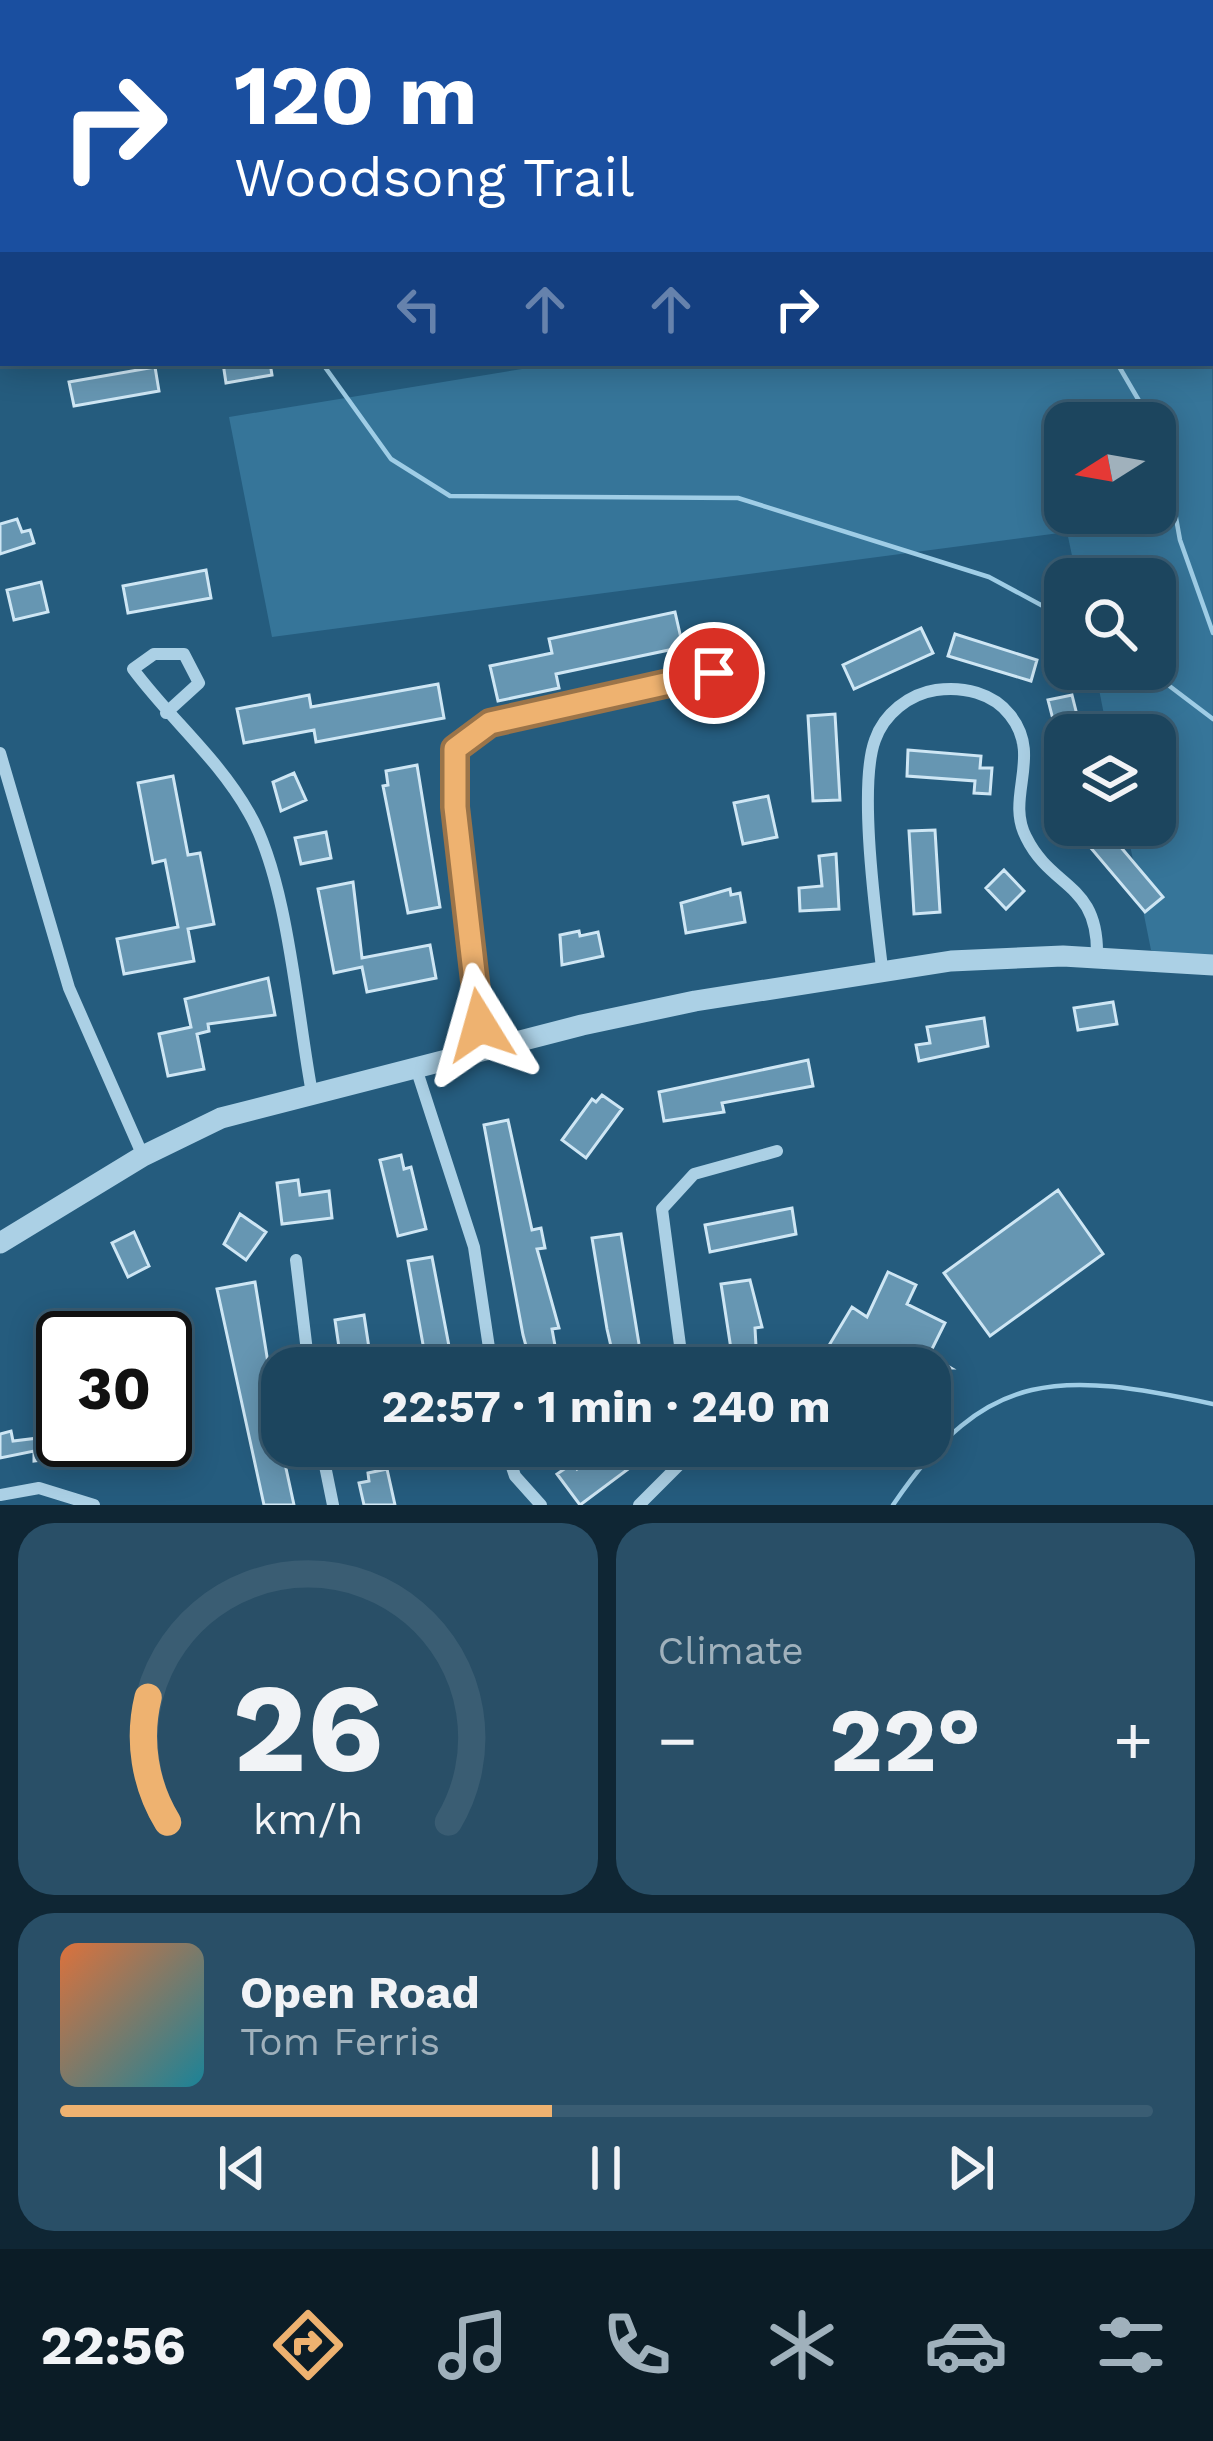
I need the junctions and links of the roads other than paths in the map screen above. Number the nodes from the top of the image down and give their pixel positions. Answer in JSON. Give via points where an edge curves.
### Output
{"nodes":[{"id":1,"x":714,"y":673,"type":"dead end"},
{"id":2,"x":166,"y":713,"type":"junction"},
{"id":3,"x":0,"y":753,"type":"edge"},
{"id":4,"x":6,"y":798,"type":"edge"},
{"id":5,"x":1097,"y":957,"type":"junction"},
{"id":6,"x":1213,"y":965,"type":"edge"},
{"id":7,"x":882,"y":968,"type":"junction"},
{"id":8,"x":484,"y":1051,"type":"junction"},
{"id":9,"x":416,"y":1068,"type":"junction"},
{"id":10,"x":311,"y":1094,"type":"junction"},
{"id":11,"x":777,"y":1151,"type":"dead end"},
{"id":12,"x":143,"y":1156,"type":"junction"},
{"id":13,"x":0,"y":1243,"type":"edge"},
{"id":14,"x":296,"y":1260,"type":"dead end"},
{"id":15,"x":306,"y":1347,"type":"edge"},
{"id":16,"x":489,"y":1347,"type":"edge"},
{"id":17,"x":680,"y":1347,"type":"edge"},
{"id":18,"x":325,"y":1467,"type":"edge"},
{"id":19,"x":512,"y":1467,"type":"edge"},
{"id":20,"x":677,"y":1467,"type":"edge"},
{"id":21,"x":0,"y":1495,"type":"edge"},
{"id":22,"x":94,"y":1505,"type":"edge"},
{"id":23,"x":333,"y":1505,"type":"edge"},
{"id":24,"x":541,"y":1505,"type":"edge"},
{"id":25,"x":639,"y":1505,"type":"edge"}],
"edges":[{"from":1,"to":8,"type":"street","via":[[490,723],[455,749]]},
{"from":2,"to":2,"type":"street","via":[[133,669],[154,654],[184,654],[199,683]]},
{"from":2,"to":10,"type":"street","via":[[208,752],[251,816],[274,884]]},
{"from":3,"to":4,"type":"street"},
{"from":4,"to":12,"type":"street","via":[[41,883],[69,988]]},
{"from":5,"to":6,"type":"street"},
{"from":5,"to":7,"type":"street"},
{"from":5,"to":7,"type":"street","via":[[1086,900],[1027,841],[1019,820],[1028,759],[1012,716],[995,700],[951,688],[928,691],[889,715],[870,756]]},
{"from":7,"to":8,"type":"street"},
{"from":8,"to":9,"type":"street"},
{"from":9,"to":10,"type":"street"},
{"from":9,"to":16,"type":"street","via":[[474,1247]]},
{"from":10,"to":12,"type":"street","via":[[221,1118]]},
{"from":11,"to":17,"type":"street","via":[[694,1174],[662,1209]]},
{"from":12,"to":13,"type":"street"},
{"from":14,"to":15,"type":"street"},
{"from":18,"to":23,"type":"street"},
{"from":19,"to":24,"type":"street"},
{"from":20,"to":25,"type":"street"},
{"from":21,"to":22,"type":"street","via":[[39,1487]]}]}
